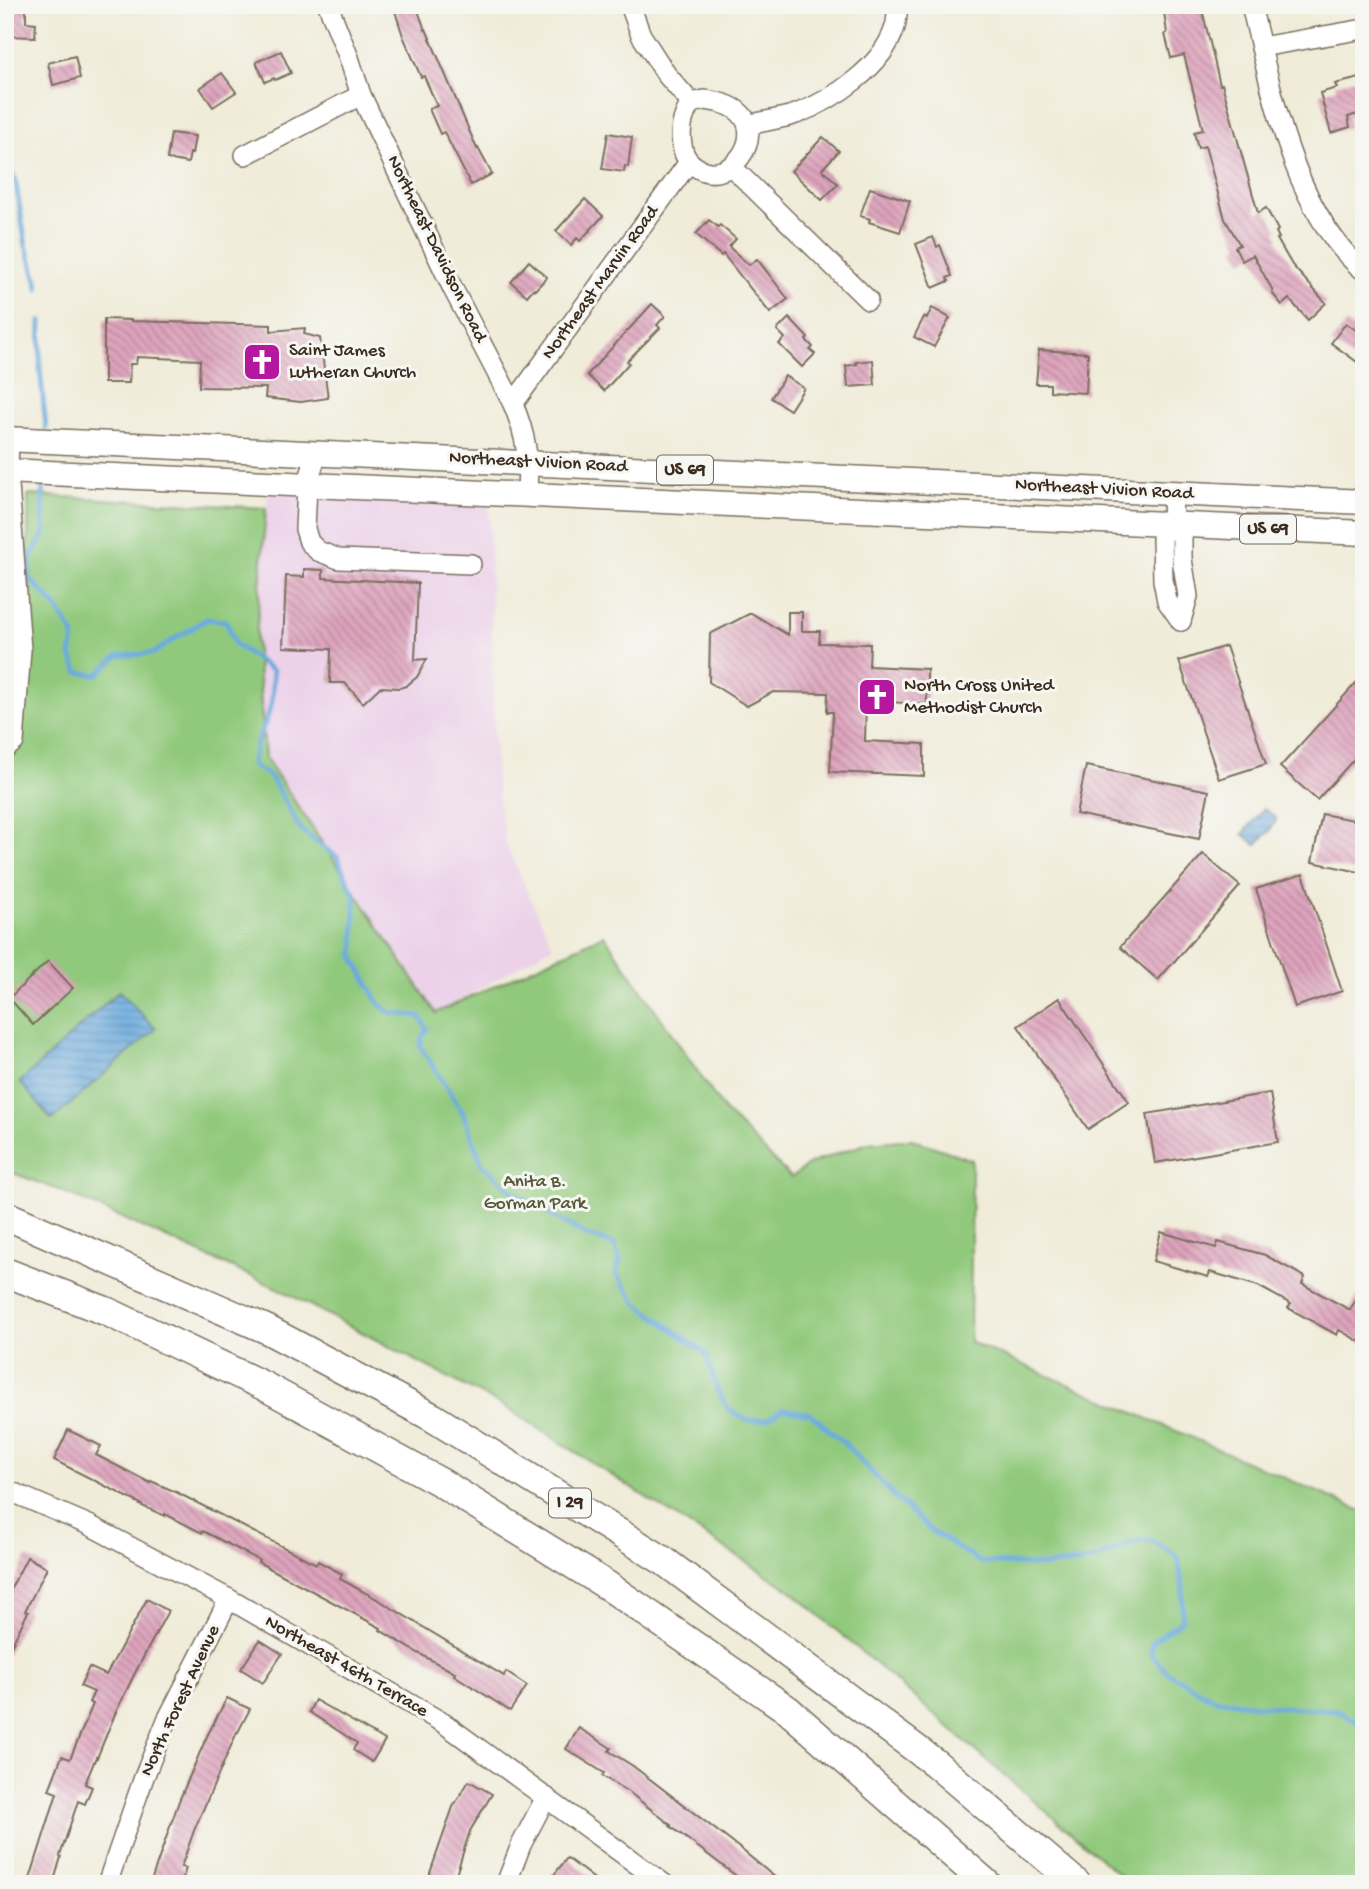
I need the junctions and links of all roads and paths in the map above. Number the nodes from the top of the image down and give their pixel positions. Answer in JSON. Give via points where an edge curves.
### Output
{"nodes":[{"id":1,"x":328,"y":5,"type":"edge"},
{"id":2,"x":630,"y":5,"type":"edge"},
{"id":3,"x":898,"y":5,"type":"edge"},
{"id":4,"x":1251,"y":5,"type":"edge"},
{"id":5,"x":1364,"y":29,"type":"edge"},
{"id":6,"x":1261,"y":47,"type":"junction"},
{"id":7,"x":361,"y":95,"type":"junction"},
{"id":8,"x":691,"y":103,"type":"junction"},
{"id":9,"x":748,"y":125,"type":"junction"},
{"id":10,"x":244,"y":155,"type":"dead end"},
{"id":11,"x":690,"y":162,"type":"junction"},
{"id":12,"x":732,"y":167,"type":"junction"},
{"id":13,"x":1364,"y":271,"type":"edge"},
{"id":14,"x":868,"y":300,"type":"dead end"},
{"id":15,"x":513,"y":404,"type":"junction"},
{"id":16,"x":7,"y":439,"type":"edge"},
{"id":17,"x":317,"y":453,"type":"junction"},
{"id":18,"x":528,"y":463,"type":"junction"},
{"id":19,"x":7,"y":471,"type":"edge"},
{"id":20,"x":307,"y":485,"type":"junction"},
{"id":21,"x":1019,"y":486,"type":"junction"},
{"id":22,"x":1172,"y":493,"type":"junction"},
{"id":23,"x":527,"y":495,"type":"junction"},
{"id":24,"x":1364,"y":502,"type":"edge"},
{"id":25,"x":984,"y":516,"type":"junction"},
{"id":26,"x":1172,"y":525,"type":"junction"},
{"id":27,"x":1364,"y":533,"type":"edge"},
{"id":28,"x":471,"y":564,"type":"dead end"},
{"id":29,"x":5,"y":749,"type":"edge"},
{"id":30,"x":5,"y":1215,"type":"edge"},
{"id":31,"x":5,"y":1272,"type":"edge"},
{"id":32,"x":5,"y":1489,"type":"edge"},
{"id":33,"x":229,"y":1599,"type":"junction"},
{"id":34,"x":547,"y":1797,"type":"junction"},
{"id":35,"x":983,"y":1881,"type":"edge"},
{"id":36,"x":107,"y":1884,"type":"edge"},
{"id":37,"x":506,"y":1884,"type":"edge"},
{"id":38,"x":664,"y":1884,"type":"edge"},
{"id":39,"x":1077,"y":1884,"type":"edge"}],
"edges":[{"from":1,"to":7,"type":"street","name":"Northeast Davidson Road"},
{"from":2,"to":8,"type":"street","via":[[641,35]]},
{"from":3,"to":9,"type":"street","via":[[889,39],[857,78],[793,115]]},
{"from":4,"to":6,"type":"street"},
{"from":5,"to":6,"type":"street"},
{"from":6,"to":13,"type":"street","via":[[1284,134],[1308,194],[1340,246]]},
{"from":7,"to":10,"type":"street"},
{"from":7,"to":15,"type":"street","name":"Northeast Davidson Road"},
{"from":8,"to":9,"type":"street","via":[[724,103],[740,112]]},
{"from":8,"to":11,"type":"street","via":[[681,126],[684,153]]},
{"from":9,"to":12,"type":"street","via":[[747,146]]},
{"from":11,"to":12,"type":"street","via":[[714,173]]},
{"from":11,"to":15,"type":"street","name":"Northeast Marvin Road"},
{"from":12,"to":14,"type":"street"},
{"from":15,"to":18,"type":"street","name":"Northeast Davidson Road"},
{"from":16,"to":17,"type":"main road","name":"Northeast Vivion Road","number":"US 69"},
{"from":16,"to":19,"type":"street"},
{"from":17,"to":18,"type":"main road","name":"Northeast Vivion Road","number":"US 69"},
{"from":17,"to":20,"type":"street"},
{"from":18,"to":21,"type":"main road","name":"Northeast Vivion Road","number":"US 69"},
{"from":18,"to":23,"type":"street","name":"Northeast Davidson Road"},
{"from":19,"to":20,"type":"main road","name":"Northeast Vivion Road","number":"US 69"},
{"from":19,"to":29,"type":"street","via":[[21,650],[14,742]]},
{"from":20,"to":23,"type":"main road","name":"Northeast Vivion Road","number":"US 69"},
{"from":20,"to":28,"type":"street","via":[[305,529],[318,551],[339,559]]},
{"from":21,"to":22,"type":"main road","name":"Northeast Vivion Road","number":"US 69"},
{"from":21,"to":25,"type":"main road"},
{"from":22,"to":24,"type":"main road","name":"Northeast Vivion Road","number":"US 69"},
{"from":22,"to":26,"type":"street"},
{"from":23,"to":25,"type":"main road","name":"Northeast Vivion Road","number":"US 69"},
{"from":25,"to":26,"type":"main road","name":"Northeast Vivion Road","number":"US 69"},
{"from":26,"to":27,"type":"main road","name":"Northeast Vivion Road","number":"US 69"},
{"from":30,"to":39,"type":"highway","number":"I 29","via":[[266,1329],[432,1417],[664,1561],[936,1763]]},
{"from":31,"to":35,"type":"highway","number":"I 29","via":[[108,1312],[264,1386],[440,1482],[597,1579],[789,1710]]},
{"from":32,"to":33,"type":"street","name":"Northeast 46th Terrace","via":[[89,1525]]},
{"from":33,"to":34,"type":"street","name":"Northeast 46th Terrace","via":[[445,1724]]},
{"from":33,"to":36,"type":"street","name":"North Forest Avenue","via":[[167,1720]]},
{"from":34,"to":37,"type":"street"},
{"from":34,"to":38,"type":"street","name":"Northeast 46th Terrace"}]}
